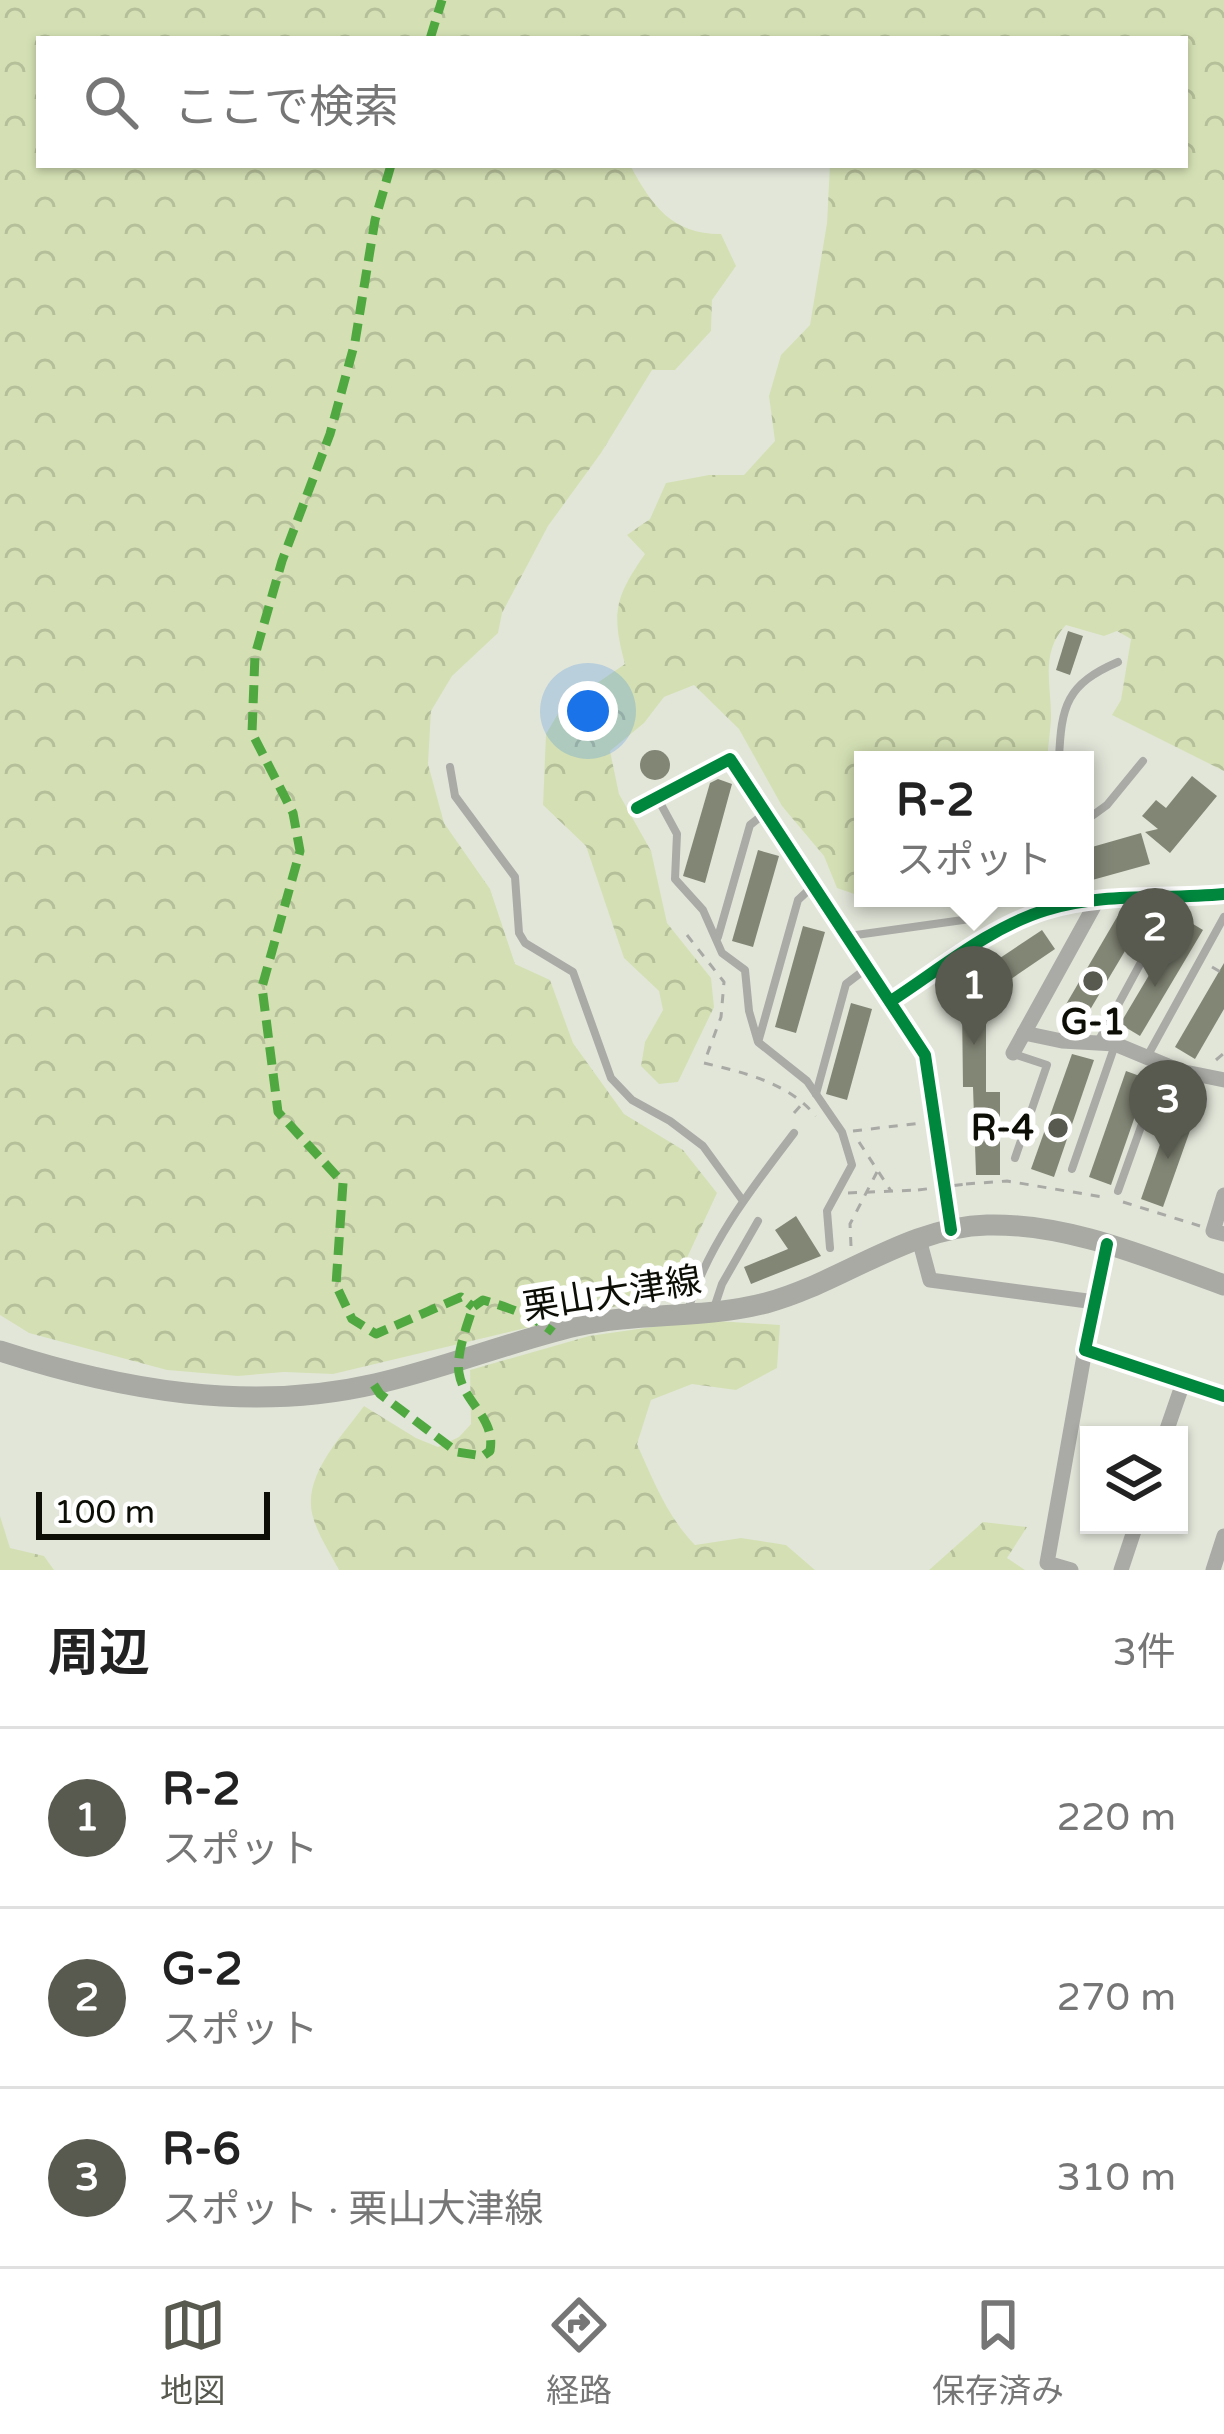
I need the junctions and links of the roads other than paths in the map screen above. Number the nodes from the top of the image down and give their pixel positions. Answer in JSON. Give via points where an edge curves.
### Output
{"nodes":[{"id":1,"x":1118,"y":662,"type":"dead end"},
{"id":2,"x":1061,"y":751,"type":"edge"},
{"id":3,"x":1143,"y":761,"type":"dead end"},
{"id":4,"x":449,"y":767,"type":"dead end"},
{"id":5,"x":657,"y":797,"type":"junction"},
{"id":6,"x":637,"y":808,"type":"dead end"},
{"id":7,"x":766,"y":813,"type":"junction"},
{"id":8,"x":1094,"y":814,"type":"edge"},
{"id":9,"x":814,"y":885,"type":"junction"},
{"id":10,"x":1223,"y":898,"type":"edge"},
{"id":11,"x":1094,"y":899,"type":"edge"},
{"id":12,"x":1098,"y":899,"type":"junction"},
{"id":13,"x":1094,"y":906,"type":"edge"},
{"id":14,"x":981,"y":907,"type":"edge"},
{"id":15,"x":1040,"y":907,"type":"edge"},
{"id":16,"x":1094,"y":907,"type":"edge"},
{"id":17,"x":1224,"y":917,"type":"edge"},
{"id":18,"x":1165,"y":918,"type":"dead end"},
{"id":19,"x":848,"y":937,"type":"junction"},
{"id":20,"x":717,"y":941,"type":"junction"},
{"id":21,"x":868,"y":967,"type":"junction"},
{"id":22,"x":891,"y":1001,"type":"junction"},
{"id":23,"x":1024,"y":1033,"type":"junction"},
{"id":24,"x":758,"y":1042,"type":"junction"},
{"id":25,"x":1107,"y":1042,"type":"junction"},
{"id":26,"x":1013,"y":1053,"type":"joint"},
{"id":27,"x":1156,"y":1059,"type":"junction"},
{"id":28,"x":1224,"y":1080,"type":"edge"},
{"id":29,"x":816,"y":1095,"type":"junction"},
{"id":30,"x":794,"y":1133,"type":"dead end"},
{"id":31,"x":1015,"y":1158,"type":"dead end"},
{"id":32,"x":1072,"y":1169,"type":"dead end"},
{"id":33,"x":1118,"y":1191,"type":"dead end"},
{"id":34,"x":1224,"y":1195,"type":"edge"},
{"id":35,"x":743,"y":1201,"type":"junction"},
{"id":36,"x":758,"y":1221,"type":"dead end"},
{"id":37,"x":951,"y":1229,"type":"junction"},
{"id":38,"x":1218,"y":1232,"type":"edge"},
{"id":39,"x":919,"y":1239,"type":"junction"},
{"id":40,"x":1107,"y":1244,"type":"junction"},
{"id":41,"x":830,"y":1248,"type":"dead end"},
{"id":42,"x":1224,"y":1285,"type":"edge"},
{"id":43,"x":1095,"y":1302,"type":"junction"},
{"id":44,"x":714,"y":1310,"type":"junction"},
{"id":45,"x":688,"y":1312,"type":"junction"},
{"id":46,"x":1085,"y":1350,"type":"junction"},
{"id":47,"x":0,"y":1351,"type":"edge"},
{"id":48,"x":1183,"y":1383,"type":"junction"},
{"id":49,"x":1224,"y":1396,"type":"edge"},
{"id":50,"x":1169,"y":1426,"type":"edge"},
{"id":51,"x":1133,"y":1534,"type":"edge"},
{"id":52,"x":1224,"y":1536,"type":"edge"},
{"id":53,"x":1071,"y":1570,"type":"edge"},
{"id":54,"x":1121,"y":1570,"type":"edge"},
{"id":55,"x":1213,"y":1570,"type":"edge"}],
"edges":[{"from":1,"to":2,"type":"lane","via":[[1079,682]]},
{"from":3,"to":8,"type":"lane"},
{"from":4,"to":35,"type":"lane","via":[[455,796],[515,877],[525,943],[573,972],[611,1078],[703,1146]]},
{"from":5,"to":6,"type":"street"},
{"from":5,"to":7,"type":"street","via":[[730,759]]},
{"from":5,"to":20,"type":"lane","via":[[676,834],[675,879]]},
{"from":7,"to":9,"type":"street"},
{"from":7,"to":20,"type":"lane","via":[[750,824]]},
{"from":9,"to":19,"type":"street"},
{"from":9,"to":24,"type":"lane","via":[[798,899]]},
{"from":10,"to":12,"type":"street"},
{"from":11,"to":12,"type":"street"},
{"from":12,"to":13,"type":"street"},
{"from":14,"to":19,"type":"lane","via":[[970,919]]},
{"from":15,"to":22,"type":"street"},
{"from":16,"to":23,"type":"street"},
{"from":17,"to":27,"type":"lane"},
{"from":18,"to":25,"type":"lane"},
{"from":19,"to":21,"type":"street"},
{"from":20,"to":24,"type":"lane","via":[[745,970]]},
{"from":21,"to":22,"type":"street"},
{"from":21,"to":29,"type":"lane","via":[[846,984]]},
{"from":22,"to":37,"type":"street","via":[[925,1055]]},
{"from":23,"to":25,"type":"street"},
{"from":23,"to":26,"type":"street"},
{"from":24,"to":29,"type":"lane"},
{"from":25,"to":27,"type":"street"},
{"from":25,"to":32,"type":"lane"},
{"from":26,"to":31,"type":"lane","via":[[1047,1065]]},
{"from":27,"to":28,"type":"street"},
{"from":27,"to":33,"type":"lane"},
{"from":29,"to":41,"type":"lane","via":[[842,1132],[851,1165],[827,1211]]},
{"from":30,"to":35,"type":"lane"},
{"from":34,"to":38,"type":"street"},
{"from":35,"to":45,"type":"lane","via":[[694,1286]]},
{"from":36,"to":44,"type":"lane"},
{"from":37,"to":39,"type":"main road","name":"栗山大津線"},
{"from":37,"to":40,"type":"main road","name":"栗山大津線","via":[[1016,1226]]},
{"from":39,"to":43,"type":"street","via":[[930,1280]]},
{"from":39,"to":44,"type":"main road","name":"栗山大津線","via":[[765,1303]]},
{"from":40,"to":42,"type":"main road","name":"栗山大津線"},
{"from":40,"to":43,"type":"street"},
{"from":43,"to":46,"type":"street"},
{"from":44,"to":45,"type":"main road","name":"栗山大津線"},
{"from":45,"to":47,"type":"main road","name":"栗山大津線","via":[[580,1325],[374,1385],[296,1395],[124,1387]]},
{"from":46,"to":48,"type":"street"},
{"from":46,"to":53,"type":"street","via":[[1046,1563]]},
{"from":48,"to":49,"type":"street"},
{"from":48,"to":50,"type":"street"},
{"from":51,"to":54,"type":"street"},
{"from":52,"to":55,"type":"street"}]}
